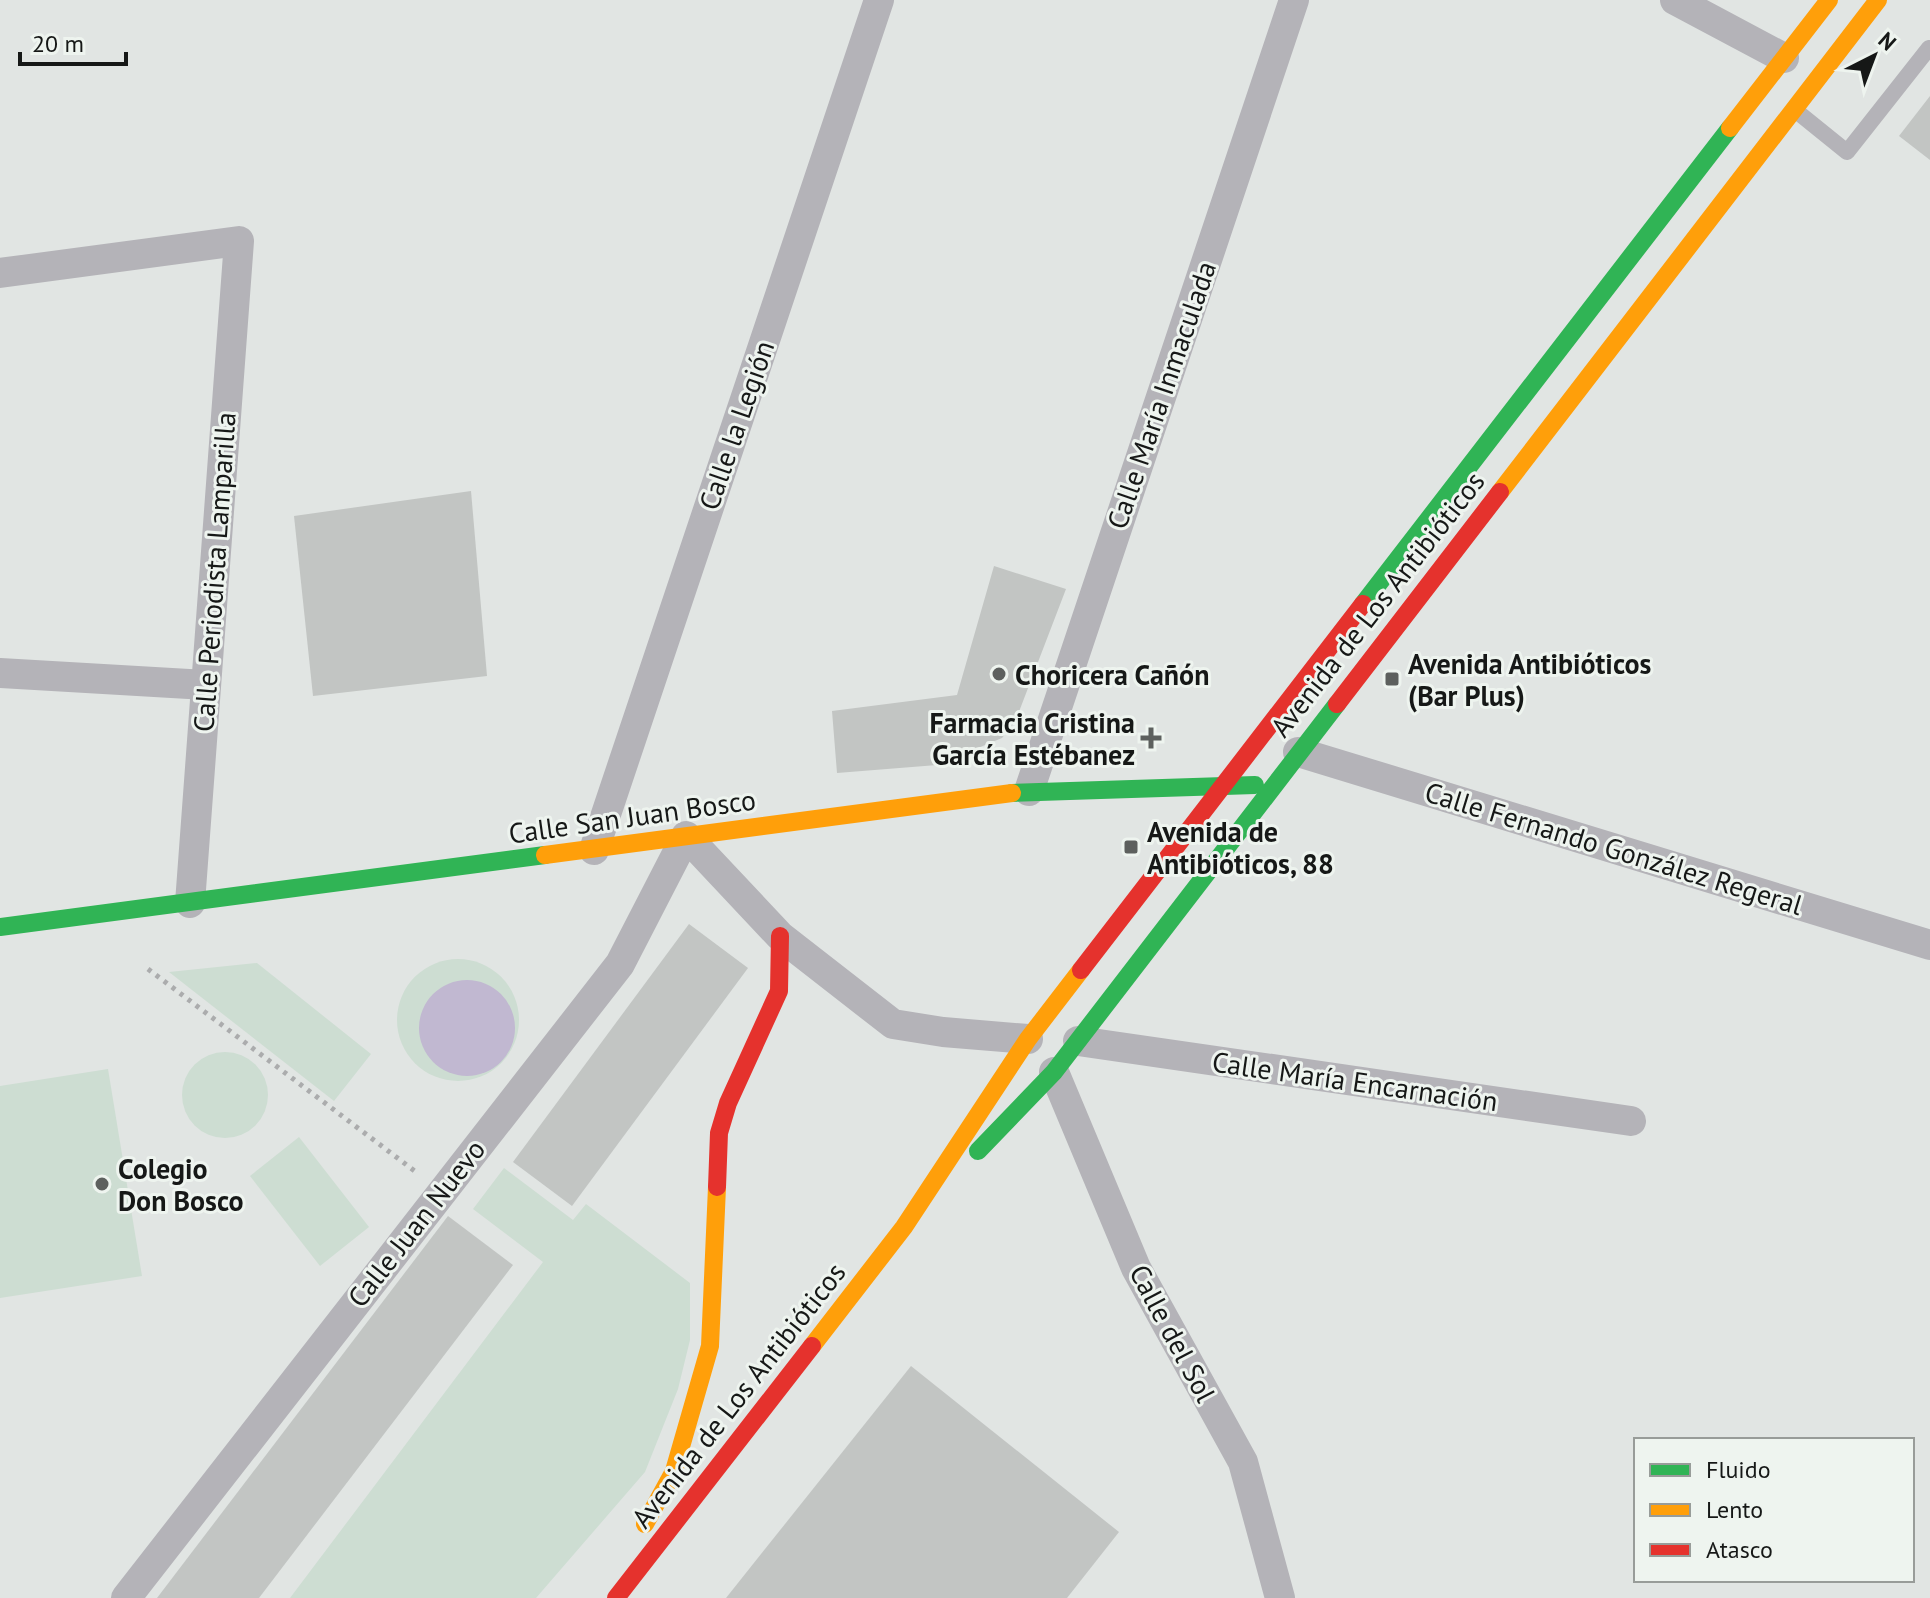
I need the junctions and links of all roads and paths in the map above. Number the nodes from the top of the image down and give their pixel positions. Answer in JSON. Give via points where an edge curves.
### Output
{"nodes":[{"id":1,"x":879,"y":0,"type":"edge"},
{"id":2,"x":1294,"y":0,"type":"edge"},
{"id":3,"x":1675,"y":0,"type":"edge"},
{"id":4,"x":1829,"y":0,"type":"edge"},
{"id":5,"x":1878,"y":0,"type":"edge"},
{"id":6,"x":1929,"y":48,"type":"edge"},
{"id":7,"x":1784,"y":58,"type":"junction"},
{"id":8,"x":1794,"y":109,"type":"junction"},
{"id":9,"x":0,"y":273,"type":"edge"},
{"id":10,"x":0,"y":673,"type":"edge"},
{"id":11,"x":206,"y":685,"type":"junction"},
{"id":12,"x":1298,"y":752,"type":"junction"},
{"id":13,"x":1273,"y":784,"type":"junction"},
{"id":14,"x":1222,"y":787,"type":"junction"},
{"id":15,"x":1029,"y":791,"type":"junction"},
{"id":16,"x":686,"y":836,"type":"junction"},
{"id":17,"x":594,"y":850,"type":"junction"},
{"id":18,"x":190,"y":903,"type":"junction"},
{"id":19,"x":0,"y":927,"type":"edge"},
{"id":20,"x":780,"y":936,"type":"junction"},
{"id":21,"x":1930,"y":945,"type":"edge"},
{"id":22,"x":148,"y":969,"type":"dead end"},
{"id":23,"x":1028,"y":1039,"type":"junction"},
{"id":24,"x":1078,"y":1041,"type":"junction"},
{"id":25,"x":1054,"y":1072,"type":"junction"},
{"id":26,"x":1631,"y":1121,"type":"dead end"},
{"id":27,"x":423,"y":1177,"type":"dead end"},
{"id":28,"x":904,"y":1227,"type":"junction"},
{"id":29,"x":126,"y":1598,"type":"edge"},
{"id":30,"x":603,"y":1598,"type":"edge"},
{"id":31,"x":616,"y":1598,"type":"edge"},
{"id":32,"x":1280,"y":1598,"type":"edge"}],
"edges":[{"from":1,"to":17,"type":"street","name":"Calle la Legión"},
{"from":2,"to":15,"type":"street","name":"Calle María Inmaculada"},
{"from":3,"to":7,"type":"street"},
{"from":4,"to":7,"type":"main road","name":"Avenida de Los Antibióticos"},
{"from":5,"to":8,"type":"main road","name":"Avenida de Los Antibióticos"},
{"from":6,"to":8,"type":"lane","via":[[1847,152]]},
{"from":7,"to":14,"type":"main road","name":"Avenida de Los Antibióticos"},
{"from":8,"to":12,"type":"main road","name":"Avenida de Los Antibióticos"},
{"from":9,"to":11,"type":"street","name":"Calle Periodista Lamparilla","via":[[239,241]]},
{"from":10,"to":11,"type":"street"},
{"from":11,"to":18,"type":"street","name":"Calle Periodista Lamparilla"},
{"from":12,"to":13,"type":"main road","name":"Avenida de Los Antibióticos"},
{"from":12,"to":21,"type":"street","name":"Calle Fernando González Regeral"},
{"from":13,"to":14,"type":"main road","name":"Calle San Juan Bosco"},
{"from":13,"to":24,"type":"main road","name":"Avenida de Los Antibióticos"},
{"from":14,"to":15,"type":"main road","name":"Calle San Juan Bosco"},
{"from":14,"to":23,"type":"main road","name":"Avenida de Los Antibióticos"},
{"from":15,"to":16,"type":"main road","name":"Calle San Juan Bosco"},
{"from":16,"to":17,"type":"main road","name":"Calle San Juan Bosco"},
{"from":16,"to":20,"type":"street"},
{"from":16,"to":29,"type":"street","name":"Calle Juan Nuevo","via":[[620,964]]},
{"from":17,"to":18,"type":"main road","name":"Calle San Juan Bosco"},
{"from":18,"to":19,"type":"main road","name":"Calle San Juan Bosco"},
{"from":20,"to":23,"type":"street","via":[[893,1024]]},
{"from":20,"to":30,"type":"main road","via":[[779,991],[719,1133],[708,1380],[674,1471]]},
{"from":22,"to":27,"type":"path"},
{"from":23,"to":28,"type":"main road","name":"Avenida de Los Antibióticos"},
{"from":24,"to":25,"type":"main road","name":"Avenida de Los Antibióticos"},
{"from":24,"to":26,"type":"street","name":"Calle María Encarnación"},
{"from":25,"to":28,"type":"main road","name":"Avenida de Los Antibióticos"},
{"from":25,"to":32,"type":"street","name":"Calle del Sol","via":[[1136,1268],[1243,1462]]},
{"from":28,"to":31,"type":"main road","name":"Avenida de Los Antibióticos","via":[[754,1406]]}]}
